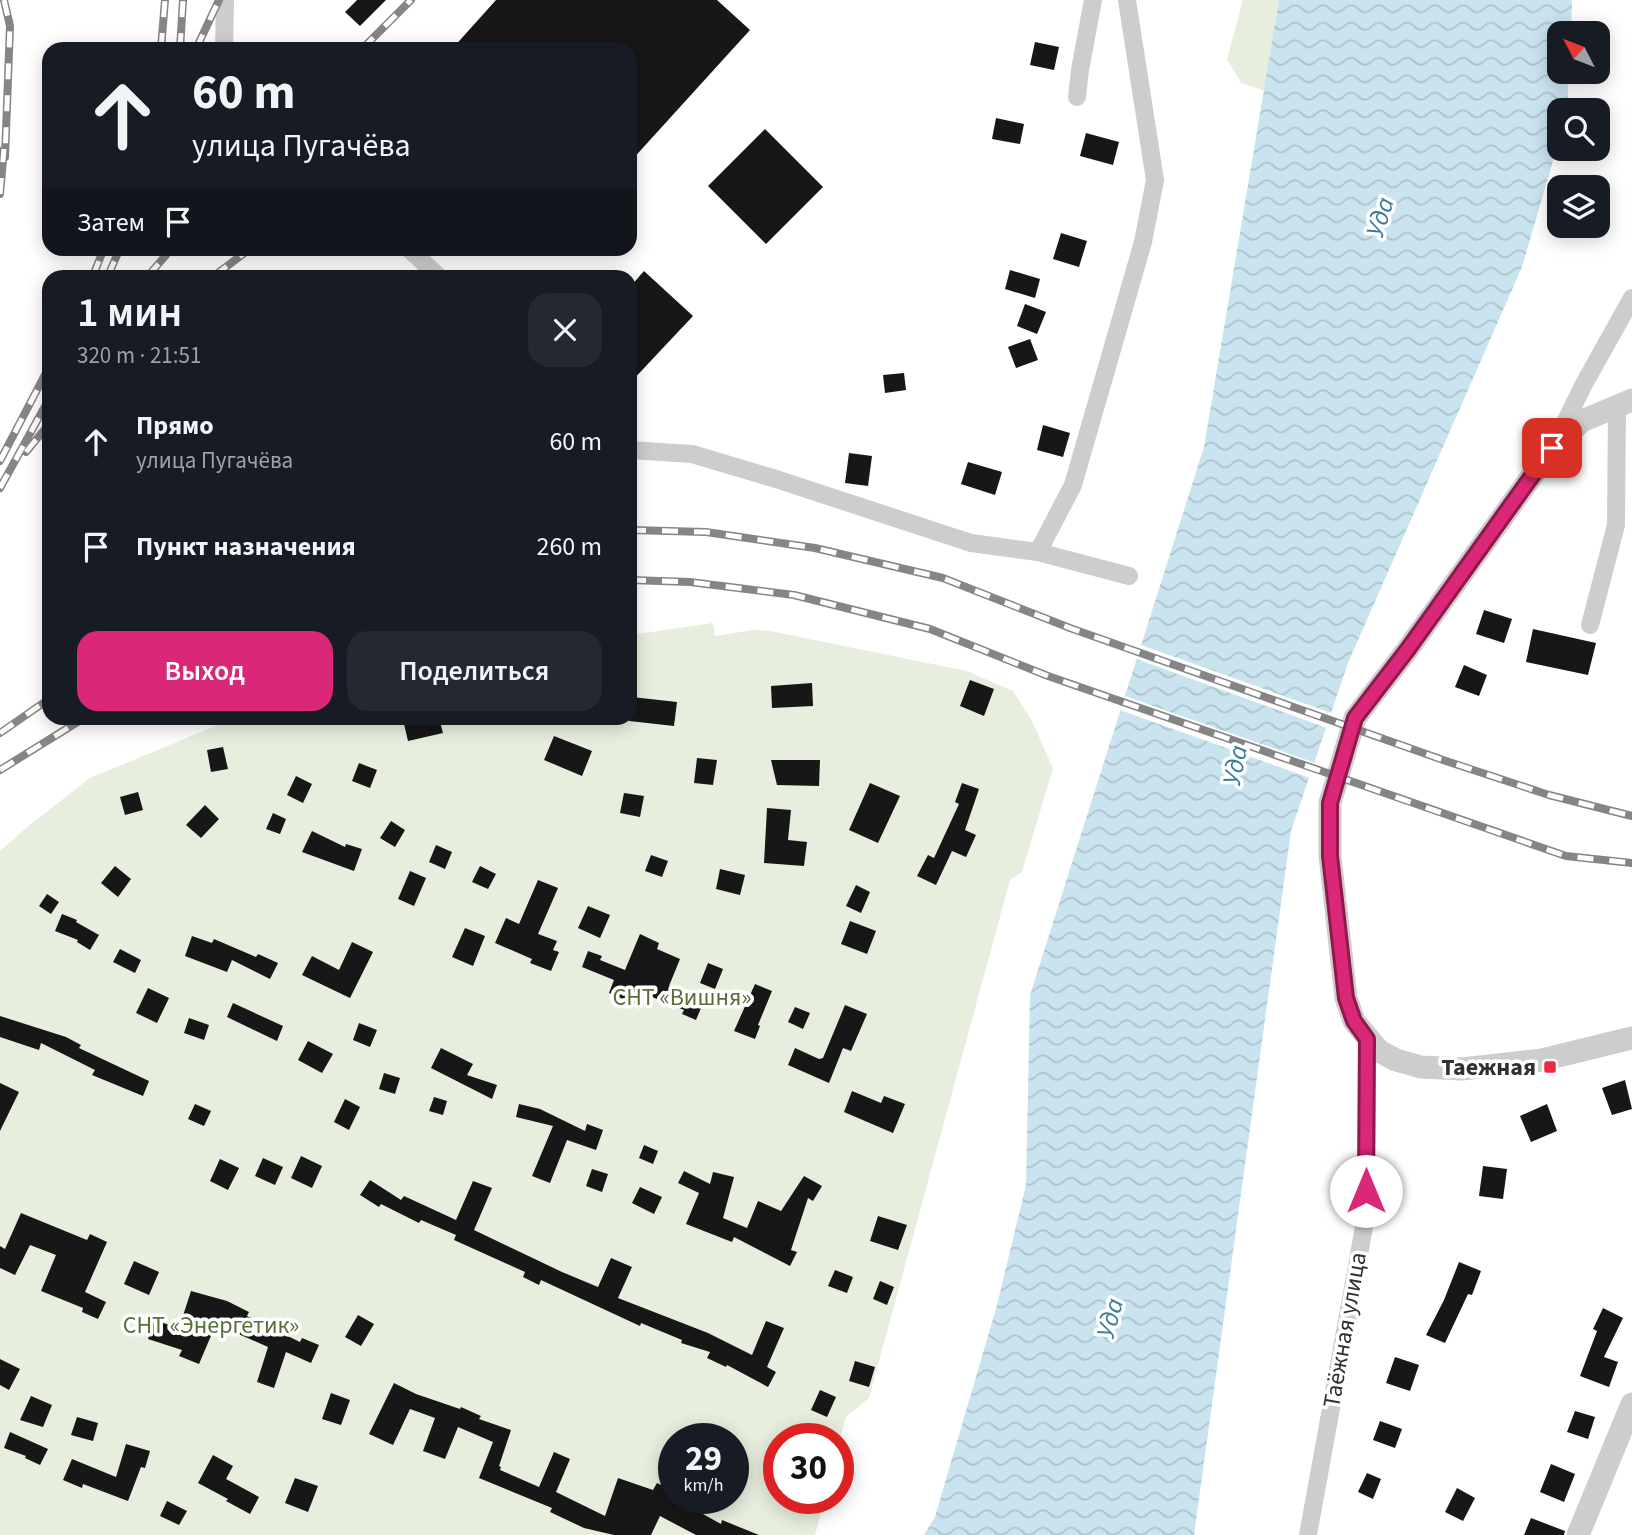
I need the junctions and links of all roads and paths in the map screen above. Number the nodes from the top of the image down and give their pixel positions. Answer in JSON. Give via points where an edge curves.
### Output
{"nodes":[{"id":1,"x":225,"y":0,"type":"edge"},
{"id":2,"x":1093,"y":0,"type":"edge"},
{"id":3,"x":1127,"y":0,"type":"edge"},
{"id":4,"x":224,"y":42,"type":"edge"},
{"id":5,"x":1077,"y":97,"type":"dead end"},
{"id":6,"x":417,"y":256,"type":"edge"},
{"id":7,"x":432,"y":270,"type":"edge"},
{"id":8,"x":1632,"y":298,"type":"edge"},
{"id":9,"x":1625,"y":403,"type":"edge"},
{"id":10,"x":1552,"y":448,"type":"junction"},
{"id":11,"x":637,"y":450,"type":"edge"},
{"id":12,"x":1038,"y":552,"type":"junction"},
{"id":13,"x":1129,"y":576,"type":"dead end"},
{"id":14,"x":1590,"y":625,"type":"dead end"},
{"id":15,"x":1632,"y":1038,"type":"edge"},
{"id":16,"x":1367,"y":1039,"type":"junction"},
{"id":17,"x":1632,"y":1404,"type":"edge"},
{"id":18,"x":1308,"y":1535,"type":"edge"},
{"id":19,"x":1578,"y":1535,"type":"edge"}],
"edges":[{"from":1,"to":4,"type":"street"},
{"from":2,"to":5,"type":"street"},
{"from":3,"to":12,"type":"street","via":[[1155,180],[1143,242],[1073,485]]},
{"from":6,"to":7,"type":"street"},
{"from":8,"to":10,"type":"street"},
{"from":9,"to":10,"type":"street","via":[[1583,421]]},
{"from":9,"to":14,"type":"street","via":[[1616,525]]},
{"from":10,"to":16,"type":"street","via":[[1355,718],[1330,803],[1330,856],[1346,998]]},
{"from":11,"to":12,"type":"street","via":[[692,454],[971,543]]},
{"from":12,"to":13,"type":"street"},
{"from":15,"to":16,"type":"street","via":[[1542,1060],[1462,1069],[1396,1060]]},
{"from":16,"to":18,"type":"street","name":"Таёжная улица","via":[[1366,1216]]},
{"from":17,"to":19,"type":"street"}]}
